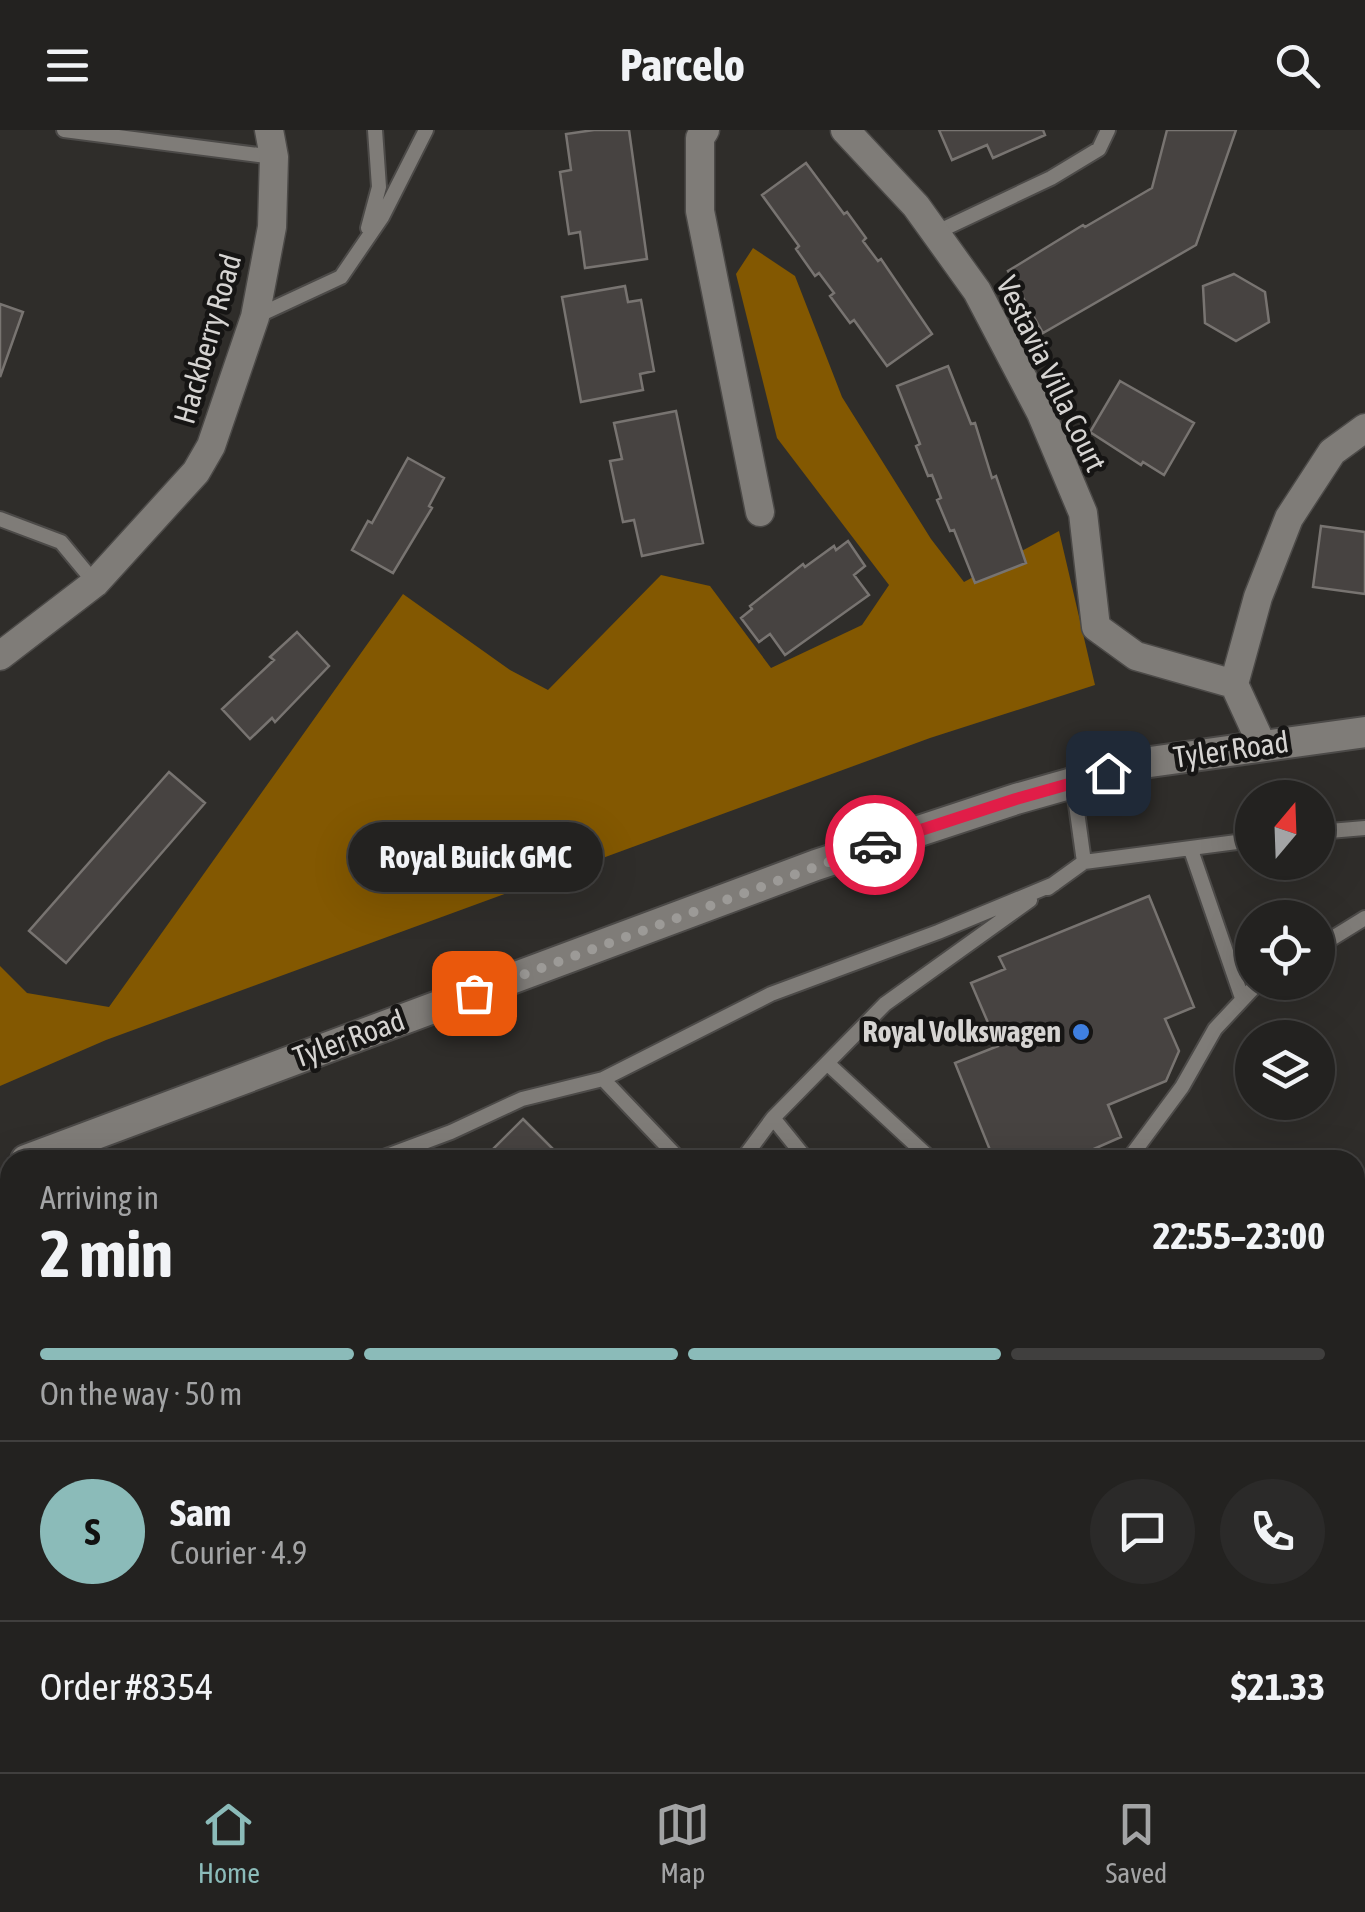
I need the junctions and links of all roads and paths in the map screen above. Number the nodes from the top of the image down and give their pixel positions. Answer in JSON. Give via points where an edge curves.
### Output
{"nodes":[{"id":1,"x":64,"y":130,"type":"edge"},
{"id":2,"x":374,"y":130,"type":"edge"},
{"id":3,"x":426,"y":130,"type":"edge"},
{"id":4,"x":704,"y":130,"type":"edge"},
{"id":5,"x":1108,"y":130,"type":"edge"},
{"id":6,"x":853,"y":138,"type":"edge"},
{"id":7,"x":272,"y":144,"type":"edge"},
{"id":8,"x":935,"y":233,"type":"junction"},
{"id":9,"x":365,"y":241,"type":"junction"},
{"id":10,"x":255,"y":318,"type":"junction"},
{"id":11,"x":1365,"y":428,"type":"edge"},
{"id":12,"x":760,"y":512,"type":"dead end"},
{"id":13,"x":0,"y":519,"type":"edge"},
{"id":14,"x":95,"y":583,"type":"junction"},
{"id":15,"x":0,"y":656,"type":"edge"},
{"id":16,"x":1234,"y":684,"type":"junction"},
{"id":17,"x":1365,"y":732,"type":"edge"},
{"id":18,"x":1262,"y":745,"type":"junction"},
{"id":19,"x":1074,"y":783,"type":"junction"},
{"id":20,"x":1365,"y":828,"type":"edge"},
{"id":21,"x":1335,"y":831,"type":"edge"},
{"id":22,"x":1235,"y":843,"type":"edge"},
{"id":23,"x":1191,"y":850,"type":"junction"},
{"id":24,"x":1084,"y":862,"type":"junction"},
{"id":25,"x":1054,"y":884,"type":"junction"},
{"id":26,"x":1365,"y":918,"type":"edge"},
{"id":27,"x":1335,"y":937,"type":"edge"},
{"id":28,"x":1235,"y":978,"type":"edge"},
{"id":29,"x":1240,"y":1000,"type":"edge"},
{"id":30,"x":827,"y":1063,"type":"junction"},
{"id":31,"x":602,"y":1079,"type":"junction"},
{"id":32,"x":774,"y":1118,"type":"junction"},
{"id":33,"x":53,"y":1150,"type":"edge"},
{"id":34,"x":403,"y":1150,"type":"edge"},
{"id":35,"x":670,"y":1150,"type":"edge"},
{"id":36,"x":750,"y":1150,"type":"edge"},
{"id":37,"x":799,"y":1150,"type":"edge"},
{"id":38,"x":921,"y":1150,"type":"edge"},
{"id":39,"x":1135,"y":1150,"type":"edge"}],
"edges":[{"from":1,"to":7,"type":"lane"},
{"from":2,"to":9,"type":"lane","via":[[379,187]]},
{"from":3,"to":9,"type":"lane"},
{"from":4,"to":12,"type":"street","via":[[700,212]]},
{"from":5,"to":8,"type":"lane","via":[[1099,149],[1051,178]]},
{"from":6,"to":8,"type":"street","name":"Vestavia Villa Court"},
{"from":7,"to":10,"type":"street","name":"Hackberry Road","via":[[272,227]]},
{"from":8,"to":16,"type":"street","name":"Vestavia Villa Court","via":[[995,326],[1076,496],[1096,627],[1136,656]]},
{"from":9,"to":10,"type":"lane","via":[[341,276]]},
{"from":10,"to":14,"type":"street","name":"Hackberry Road","via":[[204,459]]},
{"from":11,"to":16,"type":"street","via":[[1332,452],[1289,518]]},
{"from":13,"to":14,"type":"lane","via":[[62,542]]},
{"from":14,"to":15,"type":"street","name":"Hackberry Road"},
{"from":16,"to":18,"type":"street"},
{"from":17,"to":18,"type":"street","name":"Tyler Road"},
{"from":18,"to":19,"type":"street","name":"Tyler Road","via":[[1144,762]]},
{"from":19,"to":24,"type":"lane"},
{"from":19,"to":33,"type":"street","name":"Tyler Road","via":[[816,865]]},
{"from":20,"to":21,"type":"lane"},
{"from":22,"to":23,"type":"lane"},
{"from":23,"to":24,"type":"lane"},
{"from":23,"to":28,"type":"lane"},
{"from":24,"to":25,"type":"lane"},
{"from":25,"to":30,"type":"lane","via":[[884,1004]]},
{"from":25,"to":31,"type":"lane","via":[[771,994]]},
{"from":26,"to":27,"type":"lane"},
{"from":29,"to":39,"type":"lane"},
{"from":30,"to":32,"type":"lane"},
{"from":30,"to":38,"type":"lane"},
{"from":31,"to":34,"type":"lane","via":[[522,1100]]},
{"from":31,"to":35,"type":"lane"},
{"from":32,"to":36,"type":"lane"},
{"from":32,"to":37,"type":"lane"}]}
